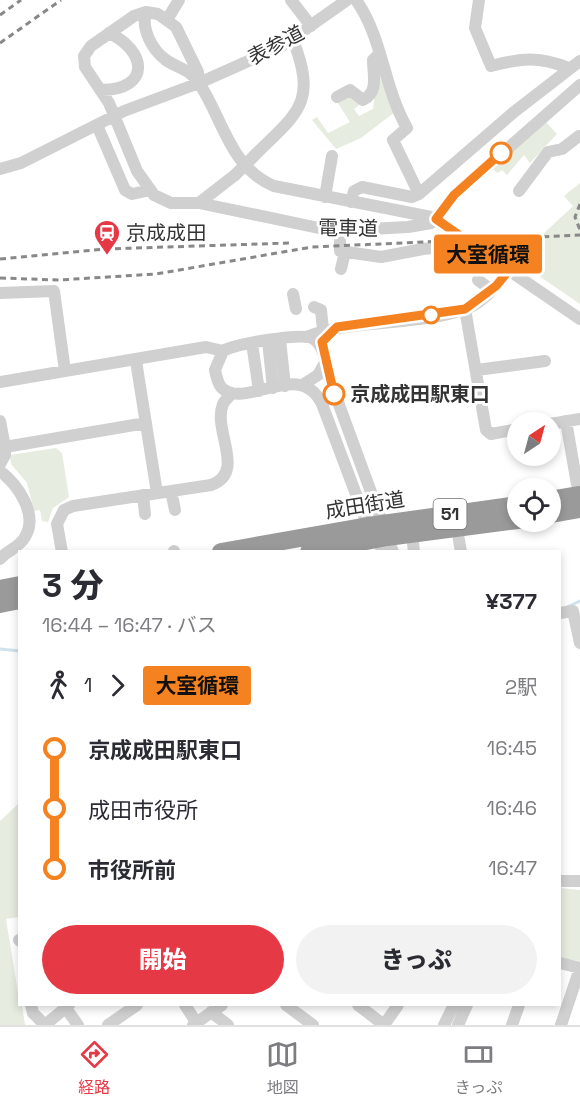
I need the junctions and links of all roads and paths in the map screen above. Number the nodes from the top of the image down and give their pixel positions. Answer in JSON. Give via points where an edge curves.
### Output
{"nodes":[{"id":1,"x":187,"y":0,"type":"edge"},
{"id":2,"x":291,"y":0,"type":"edge"},
{"id":3,"x":348,"y":0,"type":"edge"},
{"id":4,"x":356,"y":0,"type":"edge"},
{"id":5,"x":479,"y":0,"type":"edge"},
{"id":6,"x":173,"y":10,"type":"edge"},
{"id":7,"x":146,"y":12,"type":"junction"},
{"id":8,"x":311,"y":26,"type":"junction"},
{"id":9,"x":109,"y":33,"type":"junction"},
{"id":10,"x":292,"y":39,"type":"junction"},
{"id":11,"x":379,"y":54,"type":"junction"},
{"id":12,"x":580,"y":61,"type":"edge"},
{"id":13,"x":569,"y":68,"type":"junction"},
{"id":14,"x":199,"y":83,"type":"junction"},
{"id":15,"x":580,"y":85,"type":"edge"},
{"id":16,"x":102,"y":90,"type":"junction"},
{"id":17,"x":337,"y":97,"type":"dead end"},
{"id":18,"x":115,"y":116,"type":"junction"},
{"id":19,"x":97,"y":125,"type":"junction"},
{"id":20,"x":578,"y":140,"type":"edge"},
{"id":21,"x":332,"y":156,"type":"dead end"},
{"id":22,"x":0,"y":169,"type":"edge"},
{"id":23,"x":150,"y":190,"type":"junction"},
{"id":24,"x":519,"y":190,"type":"dead end"},
{"id":25,"x":419,"y":194,"type":"junction"},
{"id":26,"x":325,"y":197,"type":"junction"},
{"id":27,"x":351,"y":202,"type":"junction"},
{"id":28,"x":199,"y":203,"type":"junction"},
{"id":29,"x":436,"y":219,"type":"junction"},
{"id":30,"x":339,"y":231,"type":"junction"},
{"id":31,"x":474,"y":244,"type":"junction"},
{"id":32,"x":345,"y":252,"type":"junction"},
{"id":33,"x":341,"y":269,"type":"dead end"},
{"id":34,"x":509,"y":270,"type":"junction"},
{"id":35,"x":478,"y":280,"type":"dead end"},
{"id":36,"x":491,"y":291,"type":"junction"},
{"id":37,"x":0,"y":293,"type":"edge"},
{"id":38,"x":293,"y":294,"type":"dead end"},
{"id":39,"x":314,"y":307,"type":"dead end"},
{"id":40,"x":296,"y":309,"type":"dead end"},
{"id":41,"x":465,"y":309,"type":"junction"},
{"id":42,"x":580,"y":319,"type":"edge"},
{"id":43,"x":337,"y":327,"type":"junction"},
{"id":44,"x":323,"y":330,"type":"junction"},
{"id":45,"x":306,"y":337,"type":"junction"},
{"id":46,"x":274,"y":340,"type":"junction"},
{"id":47,"x":252,"y":343,"type":"junction"},
{"id":48,"x":192,"y":350,"type":"junction"},
{"id":49,"x":223,"y":351,"type":"junction"},
{"id":50,"x":324,"y":356,"type":"junction"},
{"id":51,"x":136,"y":361,"type":"junction"},
{"id":52,"x":545,"y":361,"type":"dead end"},
{"id":53,"x":215,"y":370,"type":"junction"},
{"id":54,"x":477,"y":370,"type":"junction"},
{"id":55,"x":65,"y":371,"type":"junction"},
{"id":56,"x":0,"y":382,"type":"edge"},
{"id":57,"x":304,"y":384,"type":"junction"},
{"id":58,"x":279,"y":387,"type":"junction"},
{"id":59,"x":226,"y":390,"type":"junction"},
{"id":60,"x":259,"y":391,"type":"junction"},
{"id":61,"x":580,"y":419,"type":"edge"},
{"id":62,"x":0,"y":421,"type":"edge"},
{"id":63,"x":566,"y":421,"type":"junction"},
{"id":64,"x":561,"y":422,"type":"edge"},
{"id":65,"x":146,"y":423,"type":"junction"},
{"id":66,"x":507,"y":431,"type":"edge"},
{"id":67,"x":5,"y":447,"type":"junction"},
{"id":68,"x":0,"y":464,"type":"edge"},
{"id":69,"x":0,"y":471,"type":"edge"},
{"id":70,"x":171,"y":491,"type":"junction"},
{"id":71,"x":157,"y":493,"type":"junction"},
{"id":72,"x":142,"y":495,"type":"junction"},
{"id":73,"x":561,"y":501,"type":"edge"},
{"id":74,"x":580,"y":504,"type":"edge"},
{"id":75,"x":507,"y":507,"type":"edge"},
{"id":76,"x":175,"y":510,"type":"dead end"},
{"id":77,"x":561,"y":510,"type":"edge"},
{"id":78,"x":145,"y":514,"type":"dead end"},
{"id":79,"x":507,"y":521,"type":"edge"},
{"id":80,"x":457,"y":528,"type":"junction"},
{"id":81,"x":381,"y":539,"type":"edge"},
{"id":82,"x":413,"y":543,"type":"edge"},
{"id":83,"x":62,"y":550,"type":"edge"},
{"id":84,"x":246,"y":550,"type":"edge"},
{"id":85,"x":320,"y":550,"type":"edge"},
{"id":86,"x":461,"y":550,"type":"edge"},
{"id":87,"x":1,"y":554,"type":"edge"},
{"id":88,"x":18,"y":585,"type":"edge"},
{"id":89,"x":0,"y":589,"type":"edge"},
{"id":90,"x":18,"y":600,"type":"edge"},
{"id":91,"x":0,"y":604,"type":"edge"},
{"id":92,"x":561,"y":613,"type":"edge"},
{"id":93,"x":580,"y":643,"type":"edge"},
{"id":94,"x":561,"y":881,"type":"edge"},
{"id":95,"x":580,"y":881,"type":"edge"},
{"id":96,"x":561,"y":963,"type":"edge"},
{"id":97,"x":31,"y":1006,"type":"edge"},
{"id":98,"x":67,"y":1006,"type":"edge"},
{"id":99,"x":136,"y":1006,"type":"edge"},
{"id":100,"x":186,"y":1006,"type":"edge"},
{"id":101,"x":287,"y":1006,"type":"edge"},
{"id":102,"x":359,"y":1006,"type":"edge"},
{"id":103,"x":397,"y":1006,"type":"edge"},
{"id":104,"x":454,"y":1006,"type":"edge"},
{"id":105,"x":467,"y":1006,"type":"edge"},
{"id":106,"x":519,"y":1006,"type":"edge"},
{"id":107,"x":216,"y":1009,"type":"edge"},
{"id":108,"x":195,"y":1024,"type":"edge"},
{"id":109,"x":45,"y":1025,"type":"edge"},
{"id":110,"x":78,"y":1025,"type":"edge"},
{"id":111,"x":108,"y":1025,"type":"edge"},
{"id":112,"x":228,"y":1025,"type":"edge"},
{"id":113,"x":313,"y":1025,"type":"edge"},
{"id":114,"x":384,"y":1025,"type":"edge"},
{"id":115,"x":444,"y":1025,"type":"edge"},
{"id":116,"x":458,"y":1025,"type":"edge"},
{"id":117,"x":512,"y":1025,"type":"edge"},
{"id":118,"x":561,"y":1025,"type":"edge"}],
"edges":[{"from":1,"to":6,"type":"street"},
{"from":2,"to":8,"type":"street"},
{"from":3,"to":8,"type":"street","name":"表参道"},
{"from":4,"to":11,"type":"street","via":[[368,17]]},
{"from":5,"to":13,"type":"street","via":[[475,28],[490,66],[535,58]]},
{"from":6,"to":7,"type":"street"},
{"from":6,"to":14,"type":"street"},
{"from":7,"to":9,"type":"street"},
{"from":7,"to":14,"type":"street","via":[[142,23],[161,56],[185,68]]},
{"from":8,"to":10,"type":"street","name":"表参道"},
{"from":9,"to":16,"type":"street","via":[[84,56],[85,66]]},
{"from":9,"to":16,"type":"street","via":[[122,39],[139,62],[139,73],[112,90]]},
{"from":10,"to":14,"type":"street","name":"表参道"},
{"from":10,"to":28,"type":"street","bridge":true,"via":[[303,72],[304,96],[289,120],[254,156]]},
{"from":11,"to":17,"type":"street","via":[[373,60],[370,96],[363,100],[350,90]]},
{"from":11,"to":25,"type":"street","via":[[395,108],[407,128],[393,140]]},
{"from":12,"to":13,"type":"street"},
{"from":13,"to":25,"type":"street"},
{"from":14,"to":18,"type":"street","name":"表参道"},
{"from":14,"to":26,"type":"street","via":[[248,170],[274,186]]},
{"from":15,"to":29,"type":"street","via":[[454,195]]},
{"from":16,"to":18,"type":"street"},
{"from":18,"to":19,"type":"street","name":"表参道"},
{"from":18,"to":23,"type":"street","via":[[137,171]]},
{"from":19,"to":22,"type":"street","name":"表参道"},
{"from":19,"to":23,"type":"street","via":[[124,190],[132,194]]},
{"from":20,"to":24,"type":"street","via":[[548,152]]},
{"from":21,"to":26,"type":"street"},
{"from":23,"to":28,"type":"street","name":"電車道","via":[[171,203]]},
{"from":25,"to":27,"type":"street","via":[[362,187],[354,191]]},
{"from":26,"to":27,"type":"street"},
{"from":27,"to":29,"type":"street"},
{"from":28,"to":30,"type":"street","name":"電車道"},
{"from":29,"to":30,"type":"street","name":"電車道","via":[[423,225]]},
{"from":29,"to":31,"type":"street"},
{"from":30,"to":32,"type":"street","via":[[340,251]]},
{"from":31,"to":32,"type":"street","via":[[381,257]]},
{"from":31,"to":34,"type":"street","via":[[495,253]]},
{"from":32,"to":33,"type":"street"},
{"from":34,"to":36,"type":"street"},
{"from":34,"to":42,"type":"street"},
{"from":35,"to":36,"type":"street"},
{"from":36,"to":41,"type":"street"},
{"from":37,"to":55,"type":"street","via":[[54,291]]},
{"from":38,"to":40,"type":"street"},
{"from":39,"to":44,"type":"street","via":[[321,310]]},
{"from":41,"to":43,"type":"street"},
{"from":41,"to":54,"type":"street"},
{"from":43,"to":44,"type":"street"},
{"from":43,"to":50,"type":"street","via":[[322,342]]},
{"from":44,"to":45,"type":"street"},
{"from":45,"to":46,"type":"street"},
{"from":45,"to":50,"type":"street","via":[[316,342]]},
{"from":46,"to":47,"type":"street"},
{"from":46,"to":58,"type":"street"},
{"from":47,"to":49,"type":"street"},
{"from":47,"to":60,"type":"street"},
{"from":48,"to":49,"type":"street","via":[[206,347]]},
{"from":48,"to":51,"type":"street"},
{"from":48,"to":53,"type":"street","via":[[204,352]]},
{"from":49,"to":53,"type":"street"},
{"from":50,"to":57,"type":"street","via":[[318,375]]},
{"from":50,"to":81,"type":"street"},
{"from":51,"to":55,"type":"street"},
{"from":51,"to":65,"type":"street"},
{"from":52,"to":54,"type":"street"},
{"from":53,"to":59,"type":"street"},
{"from":54,"to":66,"type":"street","via":[[486,430],[490,434]]},
{"from":55,"to":56,"type":"street"},
{"from":57,"to":58,"type":"street"},
{"from":57,"to":81,"type":"street","via":[[322,404]]},
{"from":58,"to":60,"type":"street"},
{"from":59,"to":60,"type":"street"},
{"from":59,"to":70,"type":"street","via":[[217,400],[229,465],[224,477],[211,485]]},
{"from":61,"to":63,"type":"street"},
{"from":62,"to":67,"type":"street"},
{"from":63,"to":64,"type":"street"},
{"from":63,"to":74,"type":"street"},
{"from":65,"to":67,"type":"street"},
{"from":65,"to":71,"type":"street"},
{"from":67,"to":68,"type":"street"},
{"from":69,"to":87,"type":"street","via":[[18,487],[26,505],[29,528],[18,546]]},
{"from":70,"to":71,"type":"street"},
{"from":70,"to":76,"type":"street"},
{"from":71,"to":72,"type":"street"},
{"from":72,"to":78,"type":"street"},
{"from":72,"to":83,"type":"street","via":[[64,510],[57,524]]},
{"from":73,"to":74,"type":"highway"},
{"from":74,"to":77,"type":"highway"},
{"from":75,"to":81,"type":"highway","name":"成田街道","number":"51"},
{"from":79,"to":80,"type":"highway","name":"成田街道","number":"51"},
{"from":80,"to":82,"type":"highway","name":"成田街道","number":"51"},
{"from":80,"to":86,"type":"street"},
{"from":81,"to":82,"type":"highway","name":"成田街道","number":"51"},
{"from":81,"to":84,"type":"highway","name":"成田街道","number":"51"},
{"from":81,"to":85,"type":"highway","name":"成田街道","number":"51"},
{"from":88,"to":89,"type":"highway"},
{"from":90,"to":91,"type":"highway"},
{"from":92,"to":93,"type":"street","via":[[573,611]]},
{"from":94,"to":95,"type":"street"},
{"from":96,"to":118,"type":"street","via":[[580,968]]},
{"from":97,"to":109,"type":"street"},
{"from":98,"to":109,"type":"street"},
{"from":98,"to":110,"type":"street"},
{"from":99,"to":111,"type":"street"},
{"from":100,"to":108,"type":"street"},
{"from":101,"to":113,"type":"street"},
{"from":102,"to":114,"type":"street"},
{"from":103,"to":114,"type":"street"},
{"from":104,"to":115,"type":"street"},
{"from":105,"to":116,"type":"street"},
{"from":106,"to":117,"type":"street"},
{"from":107,"to":108,"type":"street"},
{"from":107,"to":112,"type":"street"}]}
